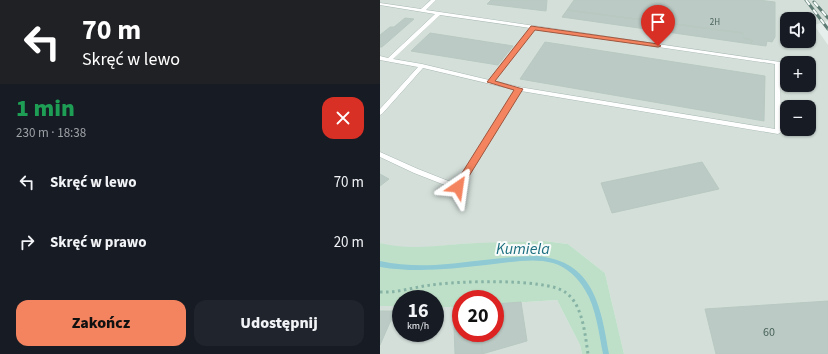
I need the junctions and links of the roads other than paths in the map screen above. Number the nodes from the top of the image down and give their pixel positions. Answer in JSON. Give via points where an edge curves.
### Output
{"nodes":[{"id":1,"x":434,"y":0,"type":"edge"},
{"id":2,"x":380,"y":4,"type":"edge"},
{"id":3,"x":422,"y":11,"type":"junction"},
{"id":4,"x":438,"y":14,"type":"junction"},
{"id":5,"x":534,"y":27,"type":"junction"},
{"id":6,"x":380,"y":58,"type":"edge"},
{"id":7,"x":389,"y":60,"type":"junction"},
{"id":8,"x":422,"y":66,"type":"junction"},
{"id":9,"x":491,"y":82,"type":"junction"},
{"id":10,"x":519,"y":89,"type":"junction"},
{"id":11,"x":380,"y":113,"type":"edge"},
{"id":12,"x":380,"y":154,"type":"edge"}],
"edges":[{"from":1,"to":3,"type":"lane"},
{"from":2,"to":3,"type":"lane"},
{"from":3,"to":4,"type":"lane"},
{"from":4,"to":5,"type":"lane"},
{"from":4,"to":7,"type":"lane"},
{"from":5,"to":9,"type":"lane"},
{"from":5,"to":10,"type":"lane","via":[[778,63],[778,132]]},
{"from":6,"to":7,"type":"lane"},
{"from":7,"to":8,"type":"lane"},
{"from":8,"to":9,"type":"lane"},
{"from":8,"to":11,"type":"lane"},
{"from":9,"to":10,"type":"lane"},
{"from":10,"to":12,"type":"lane","via":[[458,187]]}]}
